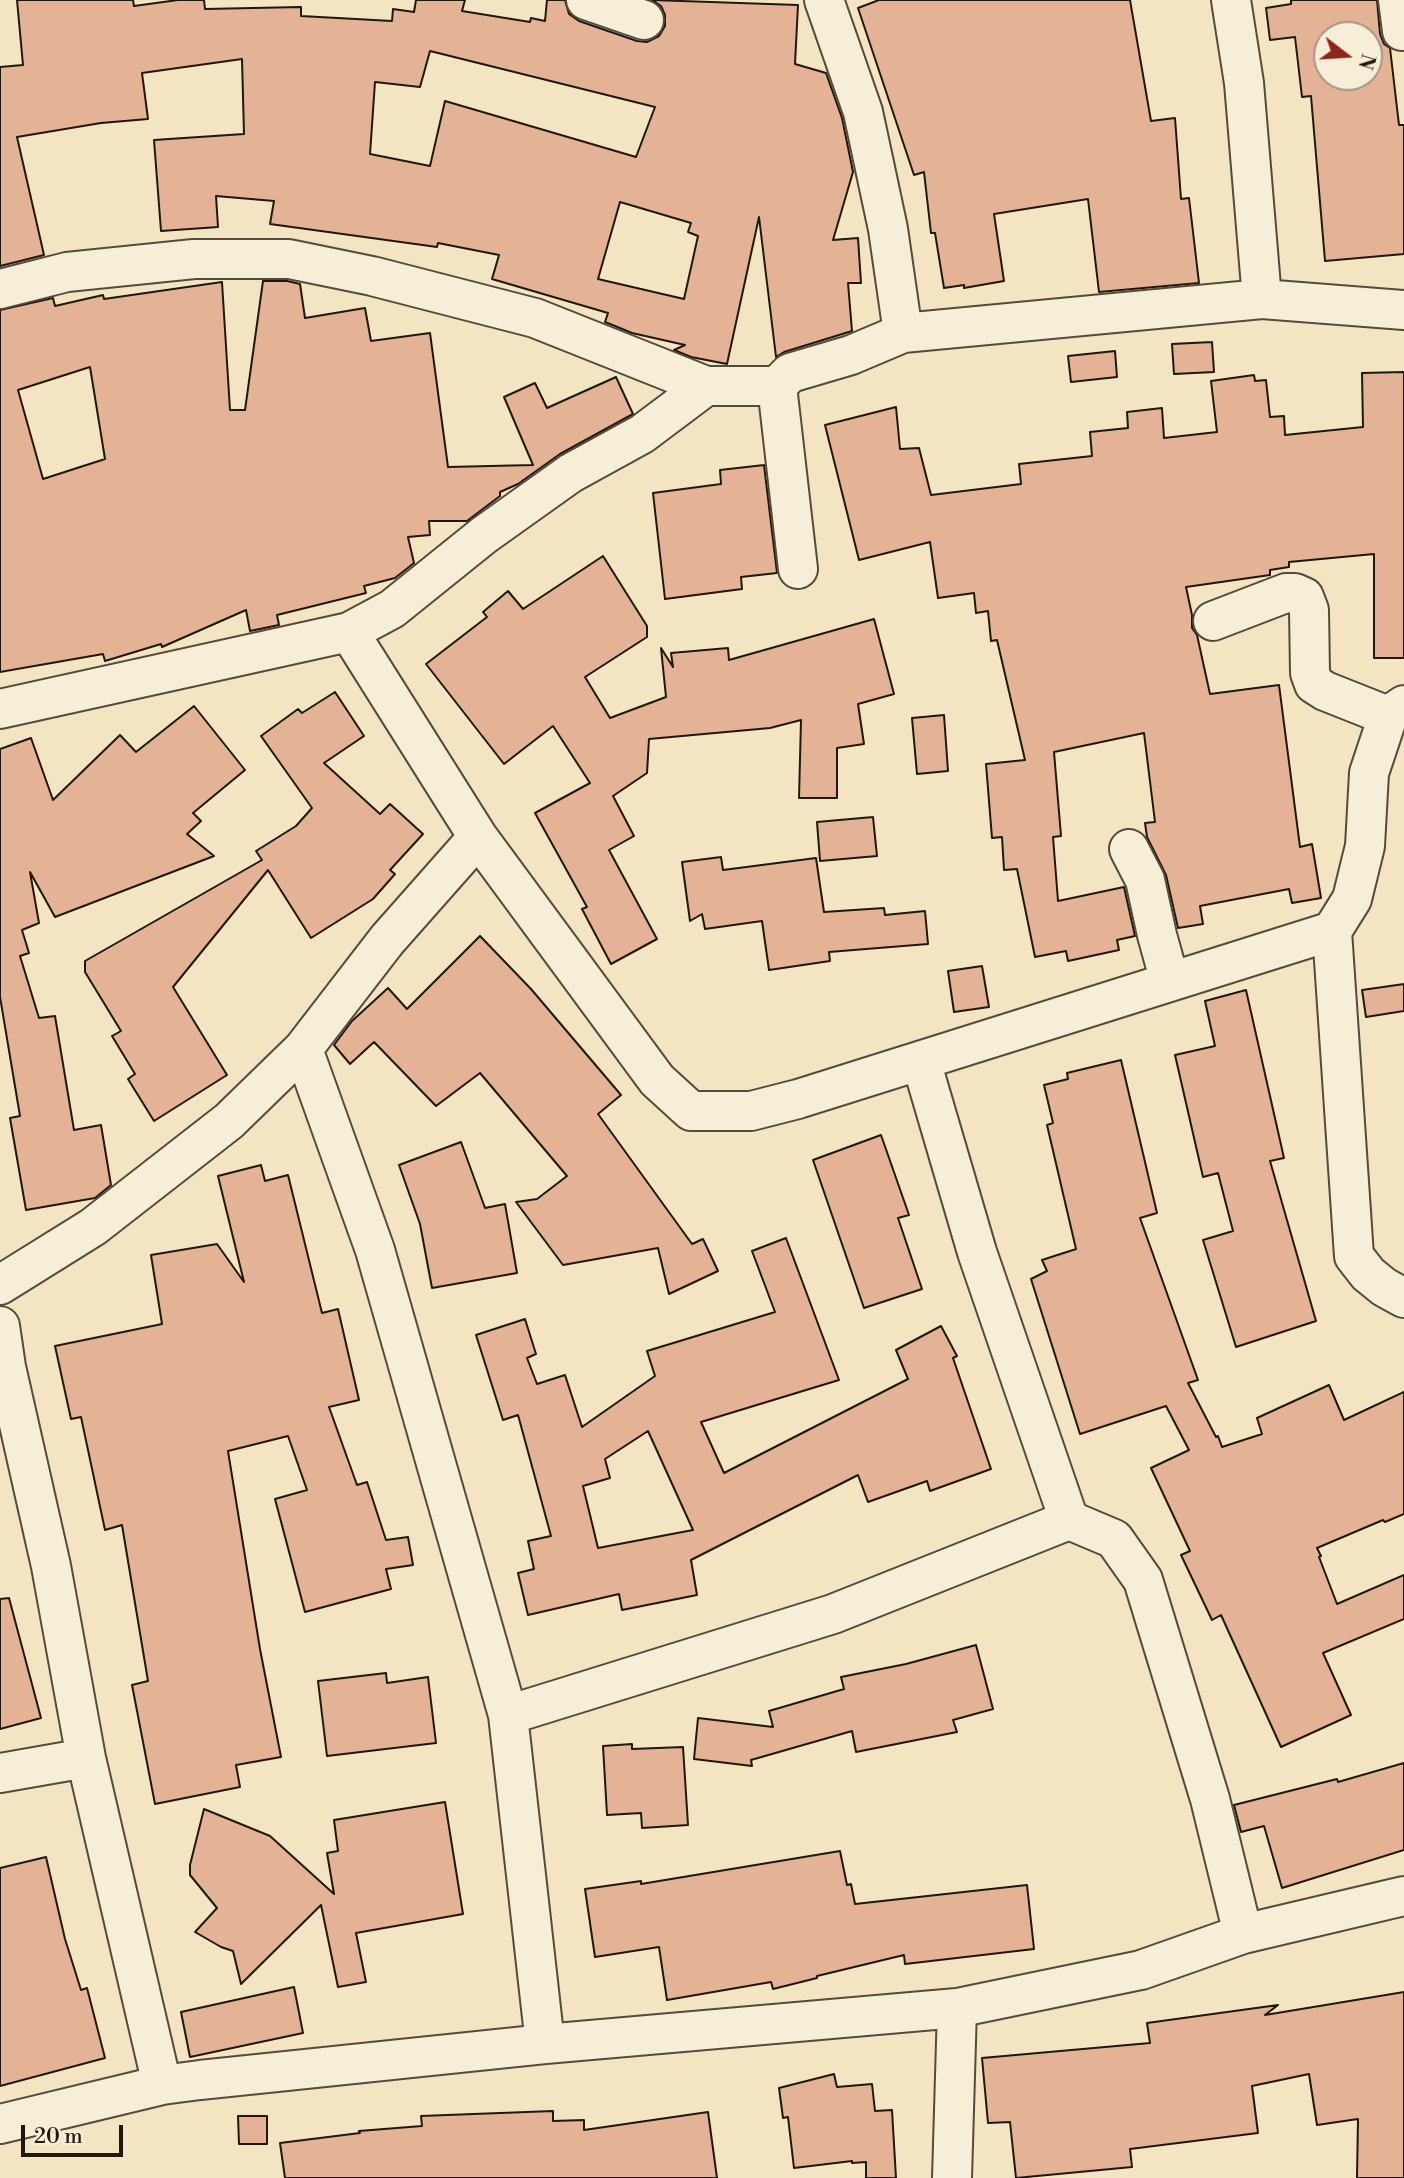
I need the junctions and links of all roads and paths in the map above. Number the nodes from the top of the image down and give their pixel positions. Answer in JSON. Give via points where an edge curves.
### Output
{"nodes":[{"id":1,"x":586,"y":0,"type":"edge"},
{"id":2,"x":824,"y":0,"type":"edge"},
{"id":3,"x":1231,"y":0,"type":"edge"},
{"id":4,"x":644,"y":20,"type":"dead end"},
{"id":5,"x":0,"y":289,"type":"edge"},
{"id":6,"x":1262,"y":299,"type":"junction"},
{"id":7,"x":1404,"y":310,"type":"edge"},
{"id":8,"x":903,"y":333,"type":"junction"},
{"id":9,"x":706,"y":386,"type":"junction"},
{"id":10,"x":777,"y":386,"type":"junction"},
{"id":11,"x":798,"y":569,"type":"dead end"},
{"id":12,"x":1213,"y":621,"type":"dead end"},
{"id":13,"x":349,"y":632,"type":"junction"},
{"id":14,"x":0,"y":709,"type":"edge"},
{"id":15,"x":1396,"y":710,"type":"edge"},
{"id":16,"x":478,"y":837,"type":"junction"},
{"id":17,"x":1129,"y":849,"type":"dead end"},
{"id":18,"x":1332,"y":931,"type":"junction"},
{"id":19,"x":1170,"y":982,"type":"junction"},
{"id":20,"x":303,"y":1049,"type":"junction"},
{"id":21,"x":921,"y":1060,"type":"junction"},
{"id":22,"x":0,"y":1285,"type":"edge"},
{"id":23,"x":1404,"y":1298,"type":"edge"},
{"id":24,"x":0,"y":1326,"type":"edge"},
{"id":25,"x":3,"y":1367,"type":"edge"},
{"id":26,"x":1069,"y":1520,"type":"junction"},
{"id":27,"x":508,"y":1715,"type":"junction"},
{"id":28,"x":86,"y":1758,"type":"junction"},
{"id":29,"x":0,"y":1773,"type":"edge"},
{"id":30,"x":1404,"y":1896,"type":"edge"},
{"id":31,"x":1244,"y":1934,"type":"junction"},
{"id":32,"x":957,"y":2008,"type":"junction"},
{"id":33,"x":545,"y":2044,"type":"junction"},
{"id":34,"x":162,"y":2085,"type":"junction"},
{"id":35,"x":0,"y":2124,"type":"edge"},
{"id":36,"x":952,"y":2178,"type":"edge"}],
"edges":[{"from":1,"to":4,"type":"street"},
{"from":2,"to":8,"type":"street","via":[[863,112],[888,229]]},
{"from":3,"to":6,"type":"street","via":[[1244,83]]},
{"from":5,"to":9,"type":"street","via":[[67,272],[105,268],[194,260],[289,259],[536,318]]},
{"from":6,"to":7,"type":"street"},
{"from":6,"to":8,"type":"street"},
{"from":8,"to":10,"type":"street","via":[[790,373]]},
{"from":9,"to":10,"type":"street"},
{"from":9,"to":13,"type":"street","via":[[642,434],[571,473],[392,609]]},
{"from":10,"to":11,"type":"street"},
{"from":12,"to":15,"type":"street","via":[[1286,593],[1304,597],[1314,684]]},
{"from":13,"to":14,"type":"street"},
{"from":13,"to":16,"type":"street"},
{"from":15,"to":18,"type":"street","via":[[1369,773],[1365,846],[1352,899]]},
{"from":16,"to":20,"type":"street","via":[[387,940]]},
{"from":16,"to":21,"type":"street","via":[[657,1080],[691,1111],[751,1111]]},
{"from":17,"to":19,"type":"street","via":[[1145,880]]},
{"from":18,"to":19,"type":"street"},
{"from":18,"to":23,"type":"street","via":[[1354,1256],[1368,1274]]},
{"from":19,"to":21,"type":"street"},
{"from":20,"to":22,"type":"street","via":[[229,1121],[93,1227]]},
{"from":20,"to":27,"type":"street","via":[[375,1250]]},
{"from":21,"to":26,"type":"street","via":[[977,1252]]},
{"from":24,"to":25,"type":"street"},
{"from":25,"to":28,"type":"street","via":[[51,1566]]},
{"from":26,"to":27,"type":"street","via":[[833,1614]]},
{"from":26,"to":31,"type":"street","via":[[1114,1539],[1143,1580]]},
{"from":27,"to":33,"type":"street"},
{"from":28,"to":29,"type":"street"},
{"from":28,"to":34,"type":"street"},
{"from":30,"to":31,"type":"street"},
{"from":31,"to":32,"type":"street","via":[[1141,1970]]},
{"from":32,"to":33,"type":"street"},
{"from":32,"to":36,"type":"street"},
{"from":33,"to":34,"type":"street"},
{"from":34,"to":35,"type":"street"}]}
